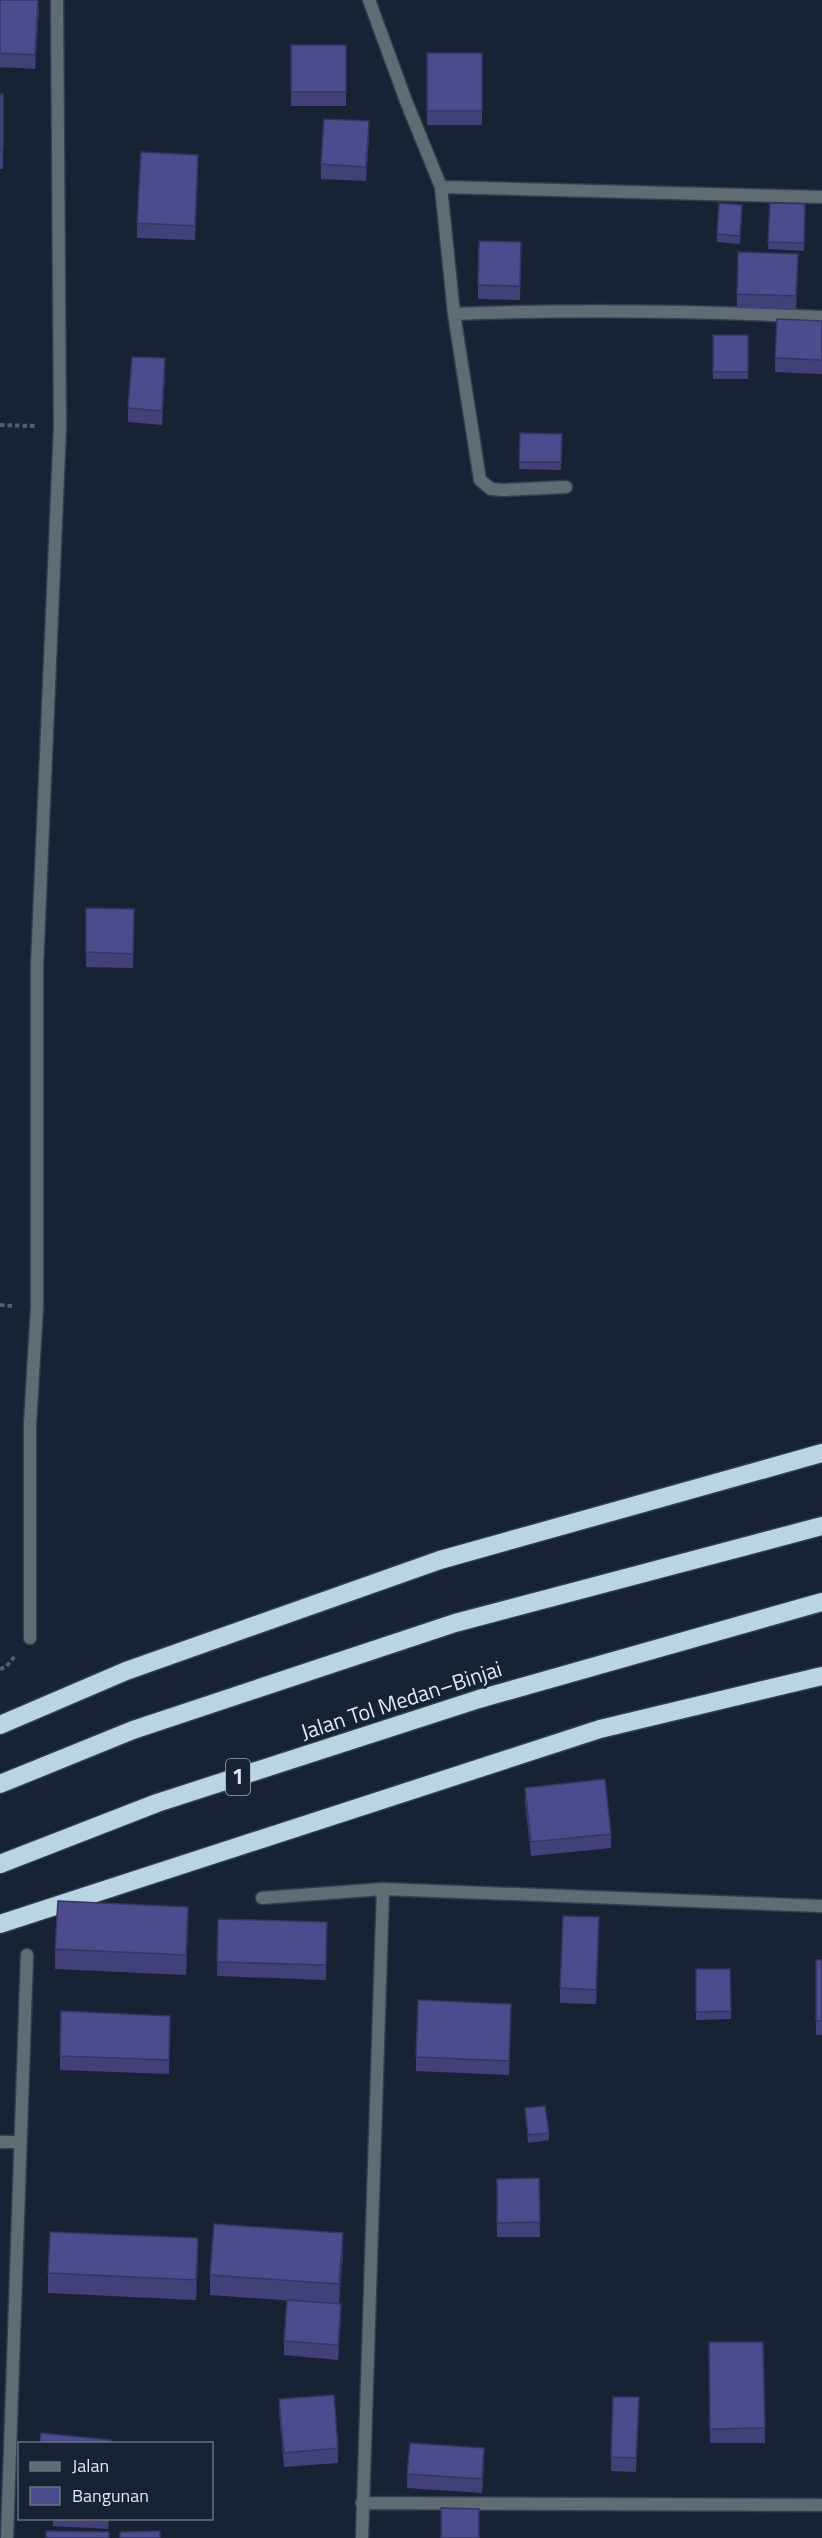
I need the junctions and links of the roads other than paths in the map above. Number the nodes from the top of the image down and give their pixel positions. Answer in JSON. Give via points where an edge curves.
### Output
{"nodes":[{"id":1,"x":57,"y":0,"type":"edge"},
{"id":2,"x":369,"y":0,"type":"edge"},
{"id":3,"x":441,"y":187,"type":"junction"},
{"id":4,"x":822,"y":197,"type":"edge"},
{"id":5,"x":453,"y":314,"type":"junction"},
{"id":6,"x":822,"y":316,"type":"edge"},
{"id":7,"x":566,"y":487,"type":"dead end"},
{"id":8,"x":822,"y":1453,"type":"edge"},
{"id":9,"x":822,"y":1526,"type":"edge"},
{"id":10,"x":822,"y":1602,"type":"edge"},
{"id":11,"x":30,"y":1638,"type":"dead end"},
{"id":12,"x":822,"y":1676,"type":"edge"},
{"id":13,"x":0,"y":1725,"type":"edge"},
{"id":14,"x":0,"y":1784,"type":"edge"},
{"id":15,"x":0,"y":1864,"type":"edge"},
{"id":16,"x":384,"y":1889,"type":"junction"},
{"id":17,"x":262,"y":1898,"type":"dead end"},
{"id":18,"x":822,"y":1906,"type":"edge"},
{"id":19,"x":0,"y":1924,"type":"edge"},
{"id":20,"x":27,"y":1955,"type":"dead end"},
{"id":21,"x":0,"y":2142,"type":"edge"},
{"id":22,"x":19,"y":2142,"type":"junction"},
{"id":23,"x":362,"y":2503,"type":"junction"},
{"id":24,"x":822,"y":2505,"type":"edge"},
{"id":25,"x":7,"y":2538,"type":"edge"},
{"id":26,"x":362,"y":2538,"type":"edge"}],
"edges":[{"from":1,"to":11,"type":"street","via":[[60,427],[37,966],[37,1307],[30,1424]]},
{"from":2,"to":3,"type":"street"},
{"from":3,"to":4,"type":"street"},
{"from":3,"to":5,"type":"street"},
{"from":5,"to":6,"type":"street","via":[[538,310]]},
{"from":5,"to":7,"type":"street","via":[[480,480],[491,489]]},
{"from":8,"to":13,"type":"highway","via":[[440,1560],[126,1671]]},
{"from":9,"to":14,"type":"highway","via":[[455,1623],[133,1730]]},
{"from":10,"to":15,"type":"highway","name":"Jalan Tol Medan–Binjai","number":"1","via":[[479,1700],[157,1803]]},
{"from":12,"to":19,"type":"highway","via":[[600,1729]]},
{"from":16,"to":17,"type":"street"},
{"from":16,"to":18,"type":"street"},
{"from":16,"to":23,"type":"street"},
{"from":20,"to":22,"type":"street"},
{"from":21,"to":22,"type":"street"},
{"from":22,"to":25,"type":"street"},
{"from":23,"to":24,"type":"street"},
{"from":23,"to":26,"type":"street"}]}
